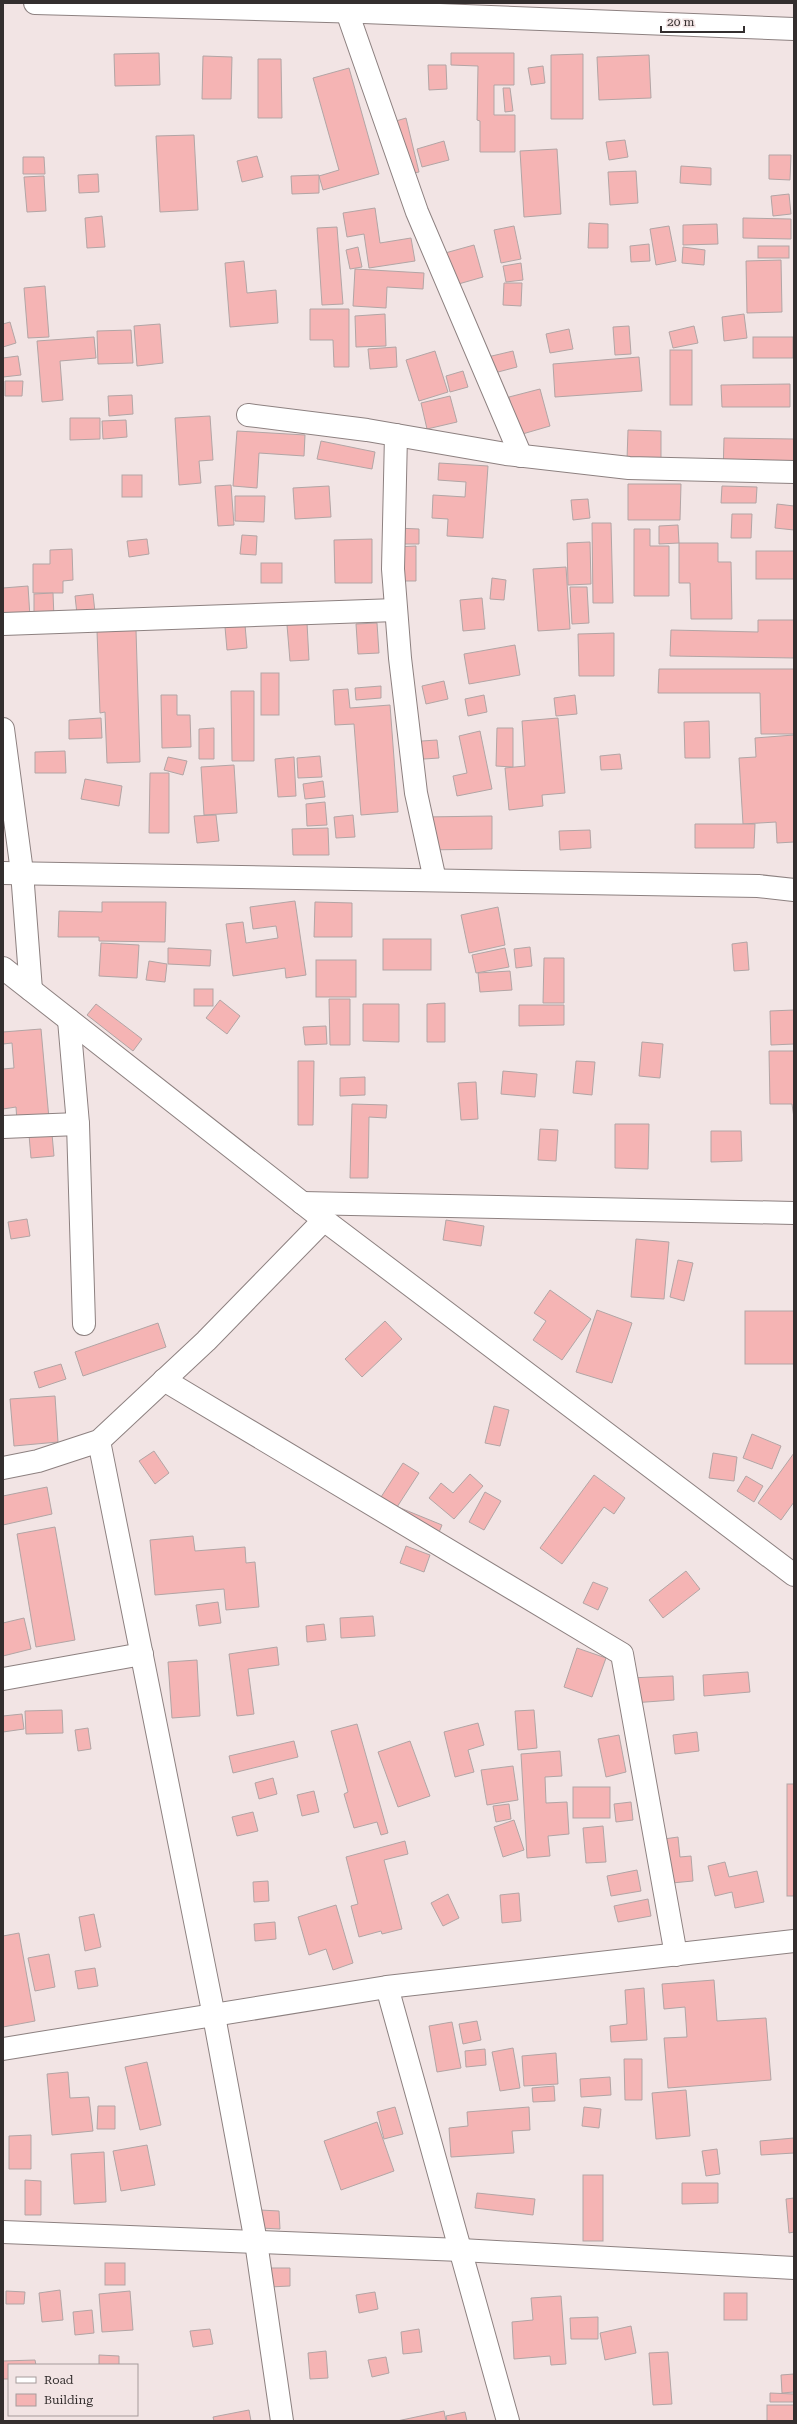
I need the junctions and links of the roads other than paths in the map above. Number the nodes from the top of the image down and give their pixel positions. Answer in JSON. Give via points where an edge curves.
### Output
{"nodes":[{"id":1,"x":35,"y":3,"type":"edge"},
{"id":2,"x":345,"y":7,"type":"edge"},
{"id":3,"x":794,"y":29,"type":"edge"},
{"id":4,"x":248,"y":415,"type":"dead end"},
{"id":5,"x":396,"y":436,"type":"junction"},
{"id":6,"x":522,"y":456,"type":"junction"},
{"id":7,"x":794,"y":472,"type":"edge"},
{"id":8,"x":396,"y":610,"type":"junction"},
{"id":9,"x":3,"y":624,"type":"edge"},
{"id":10,"x":3,"y":729,"type":"edge"},
{"id":11,"x":13,"y":873,"type":"edge"},
{"id":12,"x":435,"y":880,"type":"junction"},
{"id":13,"x":794,"y":890,"type":"edge"},
{"id":14,"x":3,"y":968,"type":"edge"},
{"id":15,"x":31,"y":990,"type":"junction"},
{"id":16,"x":69,"y":1020,"type":"junction"},
{"id":17,"x":78,"y":1124,"type":"junction"},
{"id":18,"x":3,"y":1127,"type":"edge"},
{"id":19,"x":302,"y":1203,"type":"junction"},
{"id":20,"x":794,"y":1213,"type":"edge"},
{"id":21,"x":324,"y":1220,"type":"junction"},
{"id":22,"x":84,"y":1324,"type":"dead end"},
{"id":23,"x":164,"y":1380,"type":"junction"},
{"id":24,"x":99,"y":1441,"type":"junction"},
{"id":25,"x":3,"y":1468,"type":"edge"},
{"id":26,"x":794,"y":1574,"type":"edge"},
{"id":27,"x":142,"y":1654,"type":"junction"},
{"id":28,"x":3,"y":1678,"type":"edge"},
{"id":29,"x":794,"y":1942,"type":"edge"},
{"id":30,"x":676,"y":1955,"type":"junction"},
{"id":31,"x":387,"y":1988,"type":"junction"},
{"id":32,"x":214,"y":2016,"type":"junction"},
{"id":33,"x":3,"y":2049,"type":"edge"},
{"id":34,"x":3,"y":2232,"type":"edge"},
{"id":35,"x":256,"y":2242,"type":"junction"},
{"id":36,"x":461,"y":2250,"type":"junction"},
{"id":37,"x":794,"y":2268,"type":"edge"},
{"id":38,"x":282,"y":2421,"type":"edge"},
{"id":39,"x":508,"y":2421,"type":"edge"}],
"edges":[{"from":1,"to":2,"type":"street"},
{"from":2,"to":3,"type":"street"},
{"from":2,"to":6,"type":"street","via":[[417,212]]},
{"from":4,"to":5,"type":"street"},
{"from":5,"to":6,"type":"street"},
{"from":5,"to":8,"type":"street","via":[[393,569]]},
{"from":6,"to":7,"type":"street","via":[[629,468]]},
{"from":8,"to":9,"type":"street"},
{"from":8,"to":12,"type":"street","via":[[416,793]]},
{"from":10,"to":11,"type":"street"},
{"from":11,"to":12,"type":"street"},
{"from":11,"to":15,"type":"street"},
{"from":12,"to":13,"type":"street","via":[[758,886]]},
{"from":14,"to":15,"type":"street"},
{"from":15,"to":16,"type":"street"},
{"from":16,"to":17,"type":"street"},
{"from":16,"to":19,"type":"street"},
{"from":17,"to":18,"type":"street"},
{"from":17,"to":22,"type":"street"},
{"from":19,"to":20,"type":"street"},
{"from":19,"to":21,"type":"street"},
{"from":21,"to":23,"type":"street","via":[[206,1341]]},
{"from":21,"to":26,"type":"street"},
{"from":23,"to":24,"type":"street"},
{"from":23,"to":30,"type":"street","via":[[622,1654]]},
{"from":24,"to":25,"type":"street","via":[[38,1461]]},
{"from":24,"to":27,"type":"street"},
{"from":27,"to":28,"type":"street"},
{"from":27,"to":32,"type":"street"},
{"from":29,"to":30,"type":"street"},
{"from":30,"to":31,"type":"street"},
{"from":31,"to":32,"type":"street"},
{"from":31,"to":36,"type":"street"},
{"from":32,"to":33,"type":"street"},
{"from":32,"to":35,"type":"street"},
{"from":34,"to":35,"type":"street"},
{"from":35,"to":36,"type":"street"},
{"from":35,"to":38,"type":"street"},
{"from":36,"to":37,"type":"street"},
{"from":36,"to":39,"type":"street"}]}
